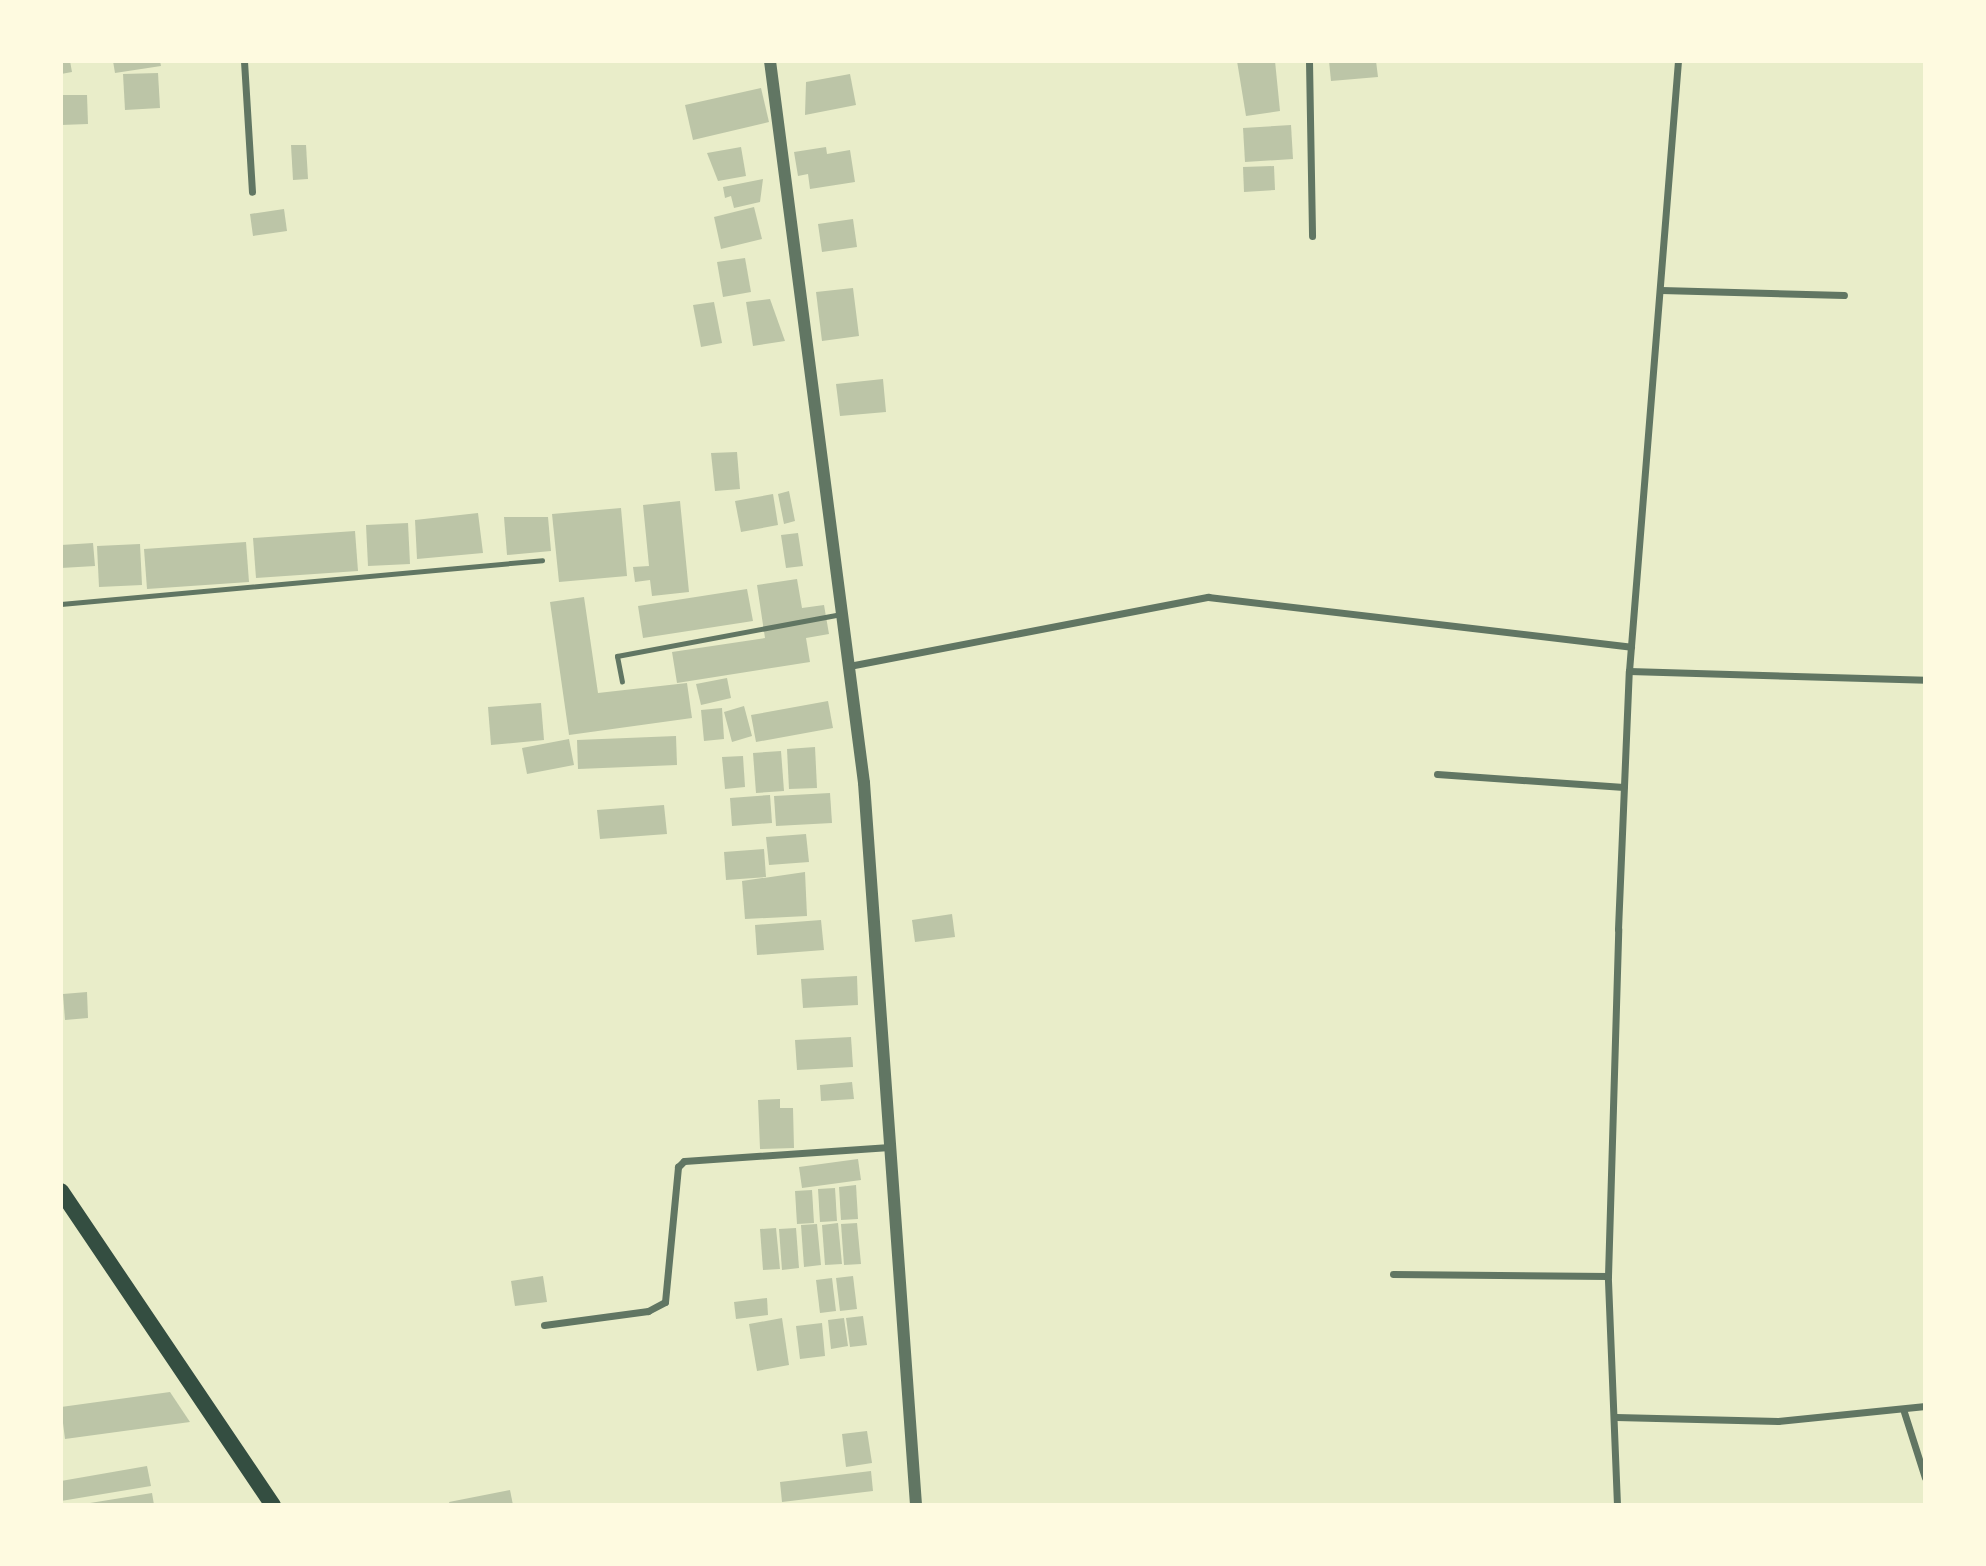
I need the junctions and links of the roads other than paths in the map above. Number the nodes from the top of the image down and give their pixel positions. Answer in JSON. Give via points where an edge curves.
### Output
{"nodes":[{"id":1,"x":244,"y":61,"type":"edge"},
{"id":2,"x":770,"y":61,"type":"edge"},
{"id":3,"x":1309,"y":61,"type":"edge"},
{"id":4,"x":1678,"y":61,"type":"edge"},
{"id":5,"x":252,"y":192,"type":"dead end"},
{"id":6,"x":1312,"y":236,"type":"dead end"},
{"id":7,"x":1661,"y":290,"type":"junction"},
{"id":8,"x":1844,"y":295,"type":"dead end"},
{"id":9,"x":542,"y":560,"type":"dead end"},
{"id":10,"x":61,"y":604,"type":"edge"},
{"id":11,"x":842,"y":614,"type":"junction"},
{"id":12,"x":1631,"y":647,"type":"junction"},
{"id":13,"x":849,"y":666,"type":"junction"},
{"id":14,"x":1629,"y":671,"type":"junction"},
{"id":15,"x":1925,"y":680,"type":"edge"},
{"id":16,"x":622,"y":681,"type":"dead end"},
{"id":17,"x":1437,"y":774,"type":"dead end"},
{"id":18,"x":1624,"y":787,"type":"junction"},
{"id":19,"x":890,"y":1147,"type":"junction"},
{"id":20,"x":61,"y":1191,"type":"edge"},
{"id":21,"x":1393,"y":1274,"type":"dead end"},
{"id":22,"x":1608,"y":1276,"type":"junction"},
{"id":23,"x":544,"y":1325,"type":"dead end"},
{"id":24,"x":1925,"y":1406,"type":"edge"},
{"id":25,"x":1905,"y":1412,"type":"junction"},
{"id":26,"x":1616,"y":1417,"type":"junction"},
{"id":27,"x":1925,"y":1478,"type":"edge"},
{"id":28,"x":273,"y":1505,"type":"edge"},
{"id":29,"x":916,"y":1505,"type":"edge"},
{"id":30,"x":1617,"y":1505,"type":"edge"}],
"edges":[{"from":1,"to":5,"type":"street"},
{"from":2,"to":11,"type":"street"},
{"from":3,"to":6,"type":"street"},
{"from":4,"to":7,"type":"street"},
{"from":7,"to":8,"type":"street"},
{"from":7,"to":12,"type":"street"},
{"from":9,"to":10,"type":"lane"},
{"from":11,"to":13,"type":"street"},
{"from":11,"to":16,"type":"lane","via":[[617,656]]},
{"from":12,"to":13,"type":"street","via":[[1208,597]]},
{"from":12,"to":14,"type":"street"},
{"from":13,"to":19,"type":"street","via":[[864,783]]},
{"from":14,"to":15,"type":"street"},
{"from":14,"to":18,"type":"street"},
{"from":17,"to":18,"type":"street"},
{"from":18,"to":22,"type":"street"},
{"from":19,"to":23,"type":"street","via":[[684,1161],[678,1167],[665,1302],[648,1311]]},
{"from":19,"to":29,"type":"street"},
{"from":20,"to":28,"type":"highway"},
{"from":21,"to":22,"type":"street"},
{"from":22,"to":26,"type":"street"},
{"from":24,"to":25,"type":"street"},
{"from":25,"to":26,"type":"street","via":[[1778,1421]]},
{"from":25,"to":27,"type":"street"},
{"from":26,"to":30,"type":"street"}]}
